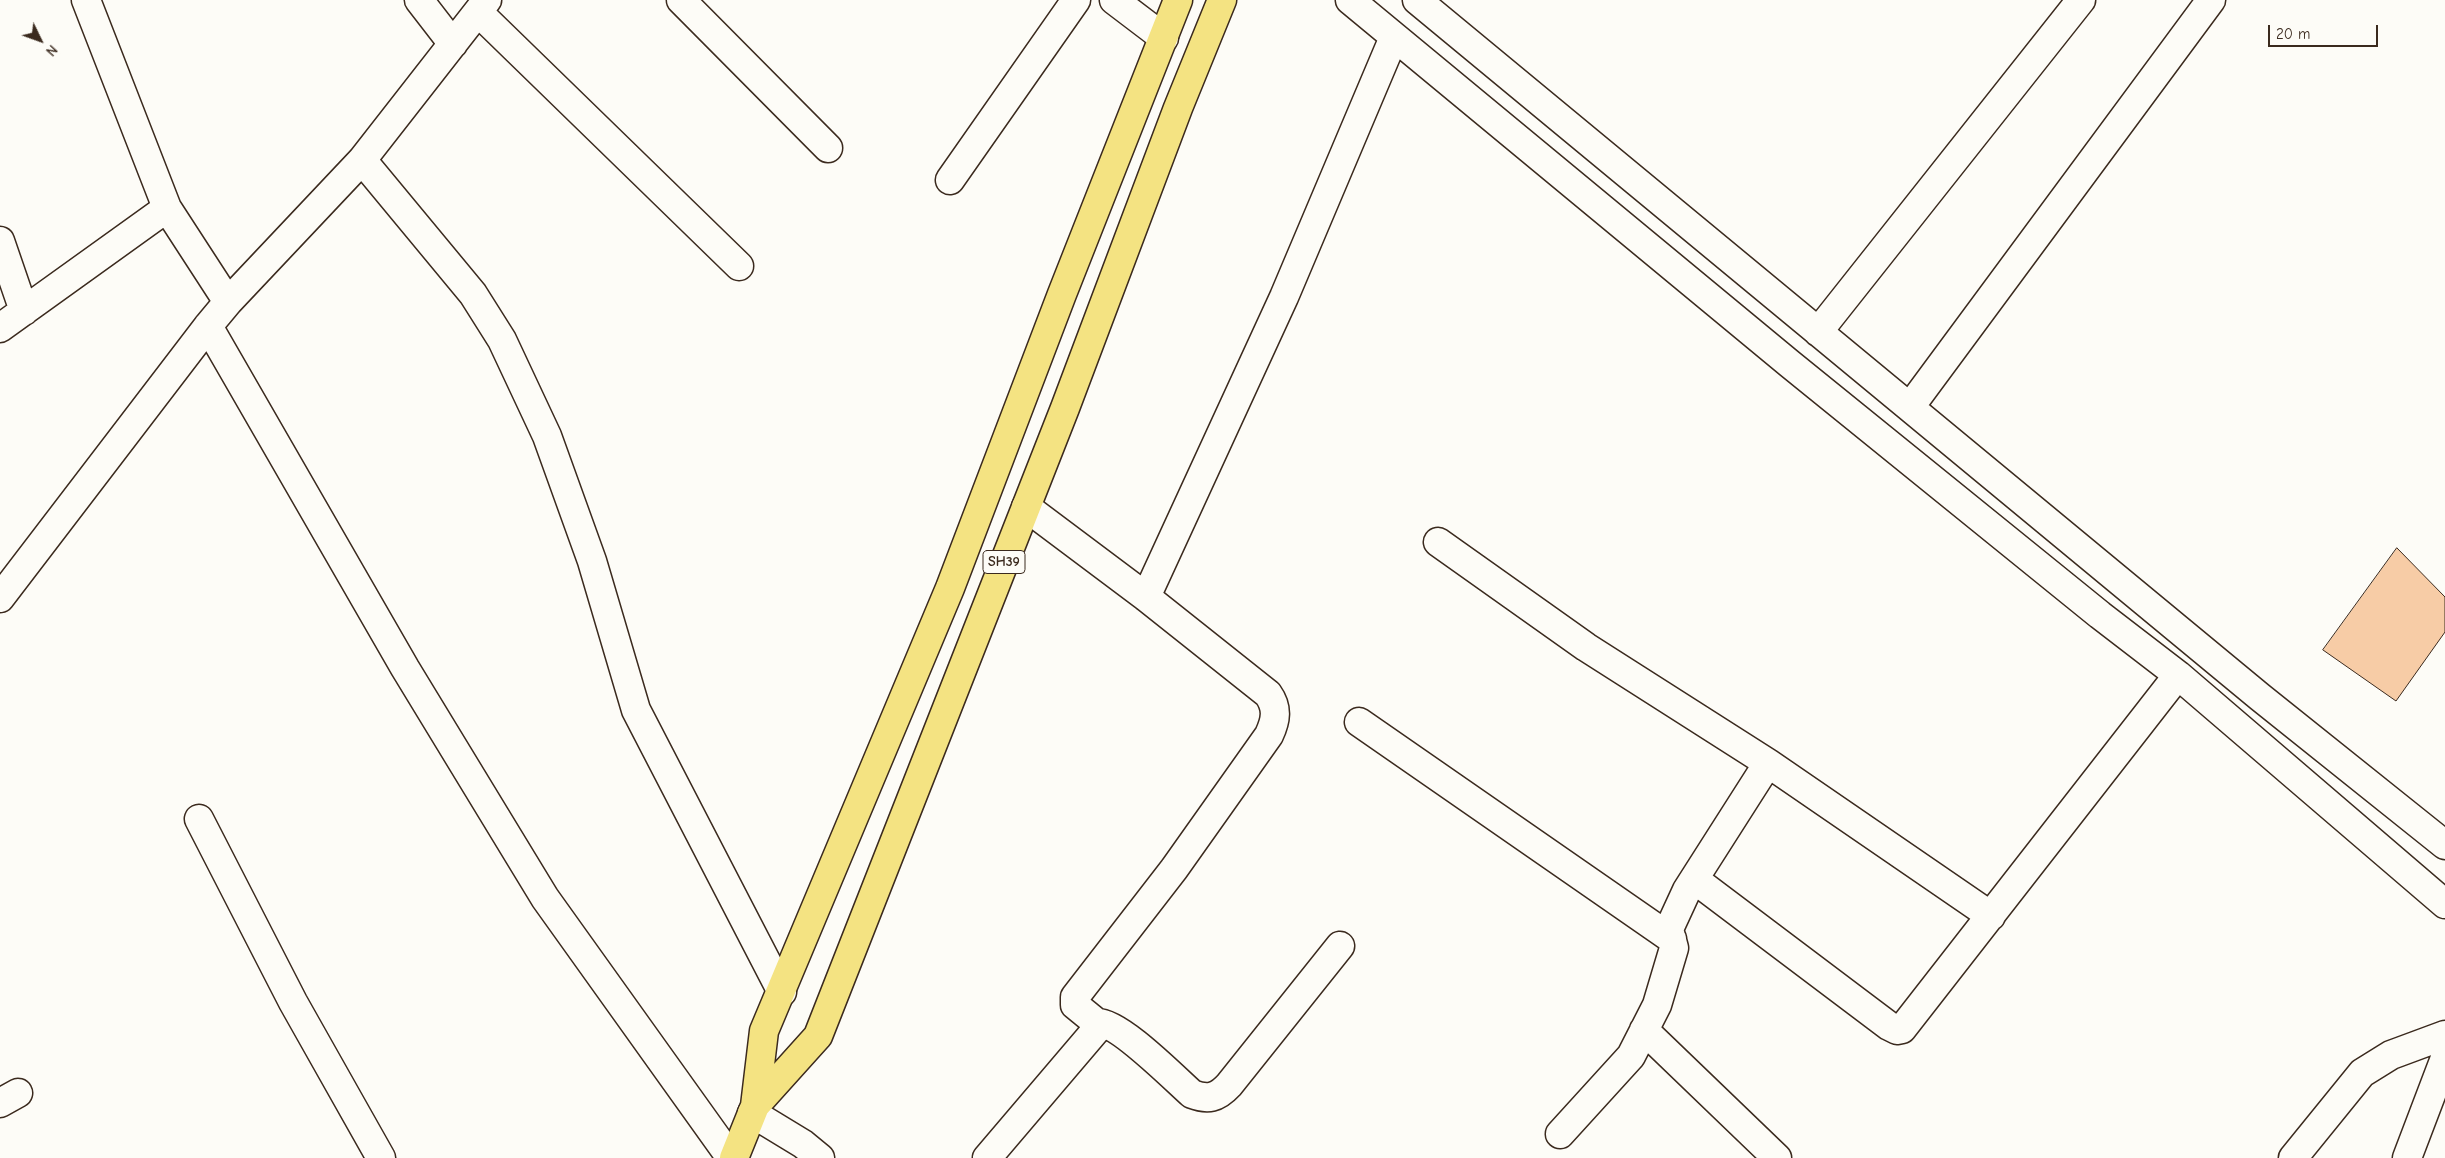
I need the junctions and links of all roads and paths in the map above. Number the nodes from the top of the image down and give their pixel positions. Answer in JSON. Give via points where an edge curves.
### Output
{"nodes":[{"id":1,"x":86,"y":0,"type":"edge"},
{"id":2,"x":419,"y":0,"type":"edge"},
{"id":3,"x":682,"y":0,"type":"edge"},
{"id":4,"x":1076,"y":0,"type":"edge"},
{"id":5,"x":1114,"y":0,"type":"edge"},
{"id":6,"x":1178,"y":0,"type":"edge"},
{"id":7,"x":1222,"y":0,"type":"edge"},
{"id":8,"x":1350,"y":0,"type":"edge"},
{"id":9,"x":1417,"y":0,"type":"edge"},
{"id":10,"x":2081,"y":0,"type":"edge"},
{"id":11,"x":2211,"y":0,"type":"edge"},
{"id":12,"x":483,"y":6,"type":"edge"},
{"id":13,"x":1394,"y":37,"type":"junction"},
{"id":14,"x":1164,"y":38,"type":"junction"},
{"id":15,"x":453,"y":44,"type":"junction"},
{"id":16,"x":828,"y":148,"type":"dead end"},
{"id":17,"x":362,"y":160,"type":"junction"},
{"id":18,"x":950,"y":180,"type":"dead end"},
{"id":19,"x":167,"y":208,"type":"junction"},
{"id":20,"x":0,"y":242,"type":"edge"},
{"id":21,"x":738,"y":266,"type":"dead end"},
{"id":22,"x":228,"y":302,"type":"junction"},
{"id":23,"x":24,"y":311,"type":"junction"},
{"id":24,"x":208,"y":326,"type":"junction"},
{"id":25,"x":0,"y":328,"type":"edge"},
{"id":26,"x":1818,"y":332,"type":"junction"},
{"id":27,"x":1910,"y":407,"type":"junction"},
{"id":28,"x":1026,"y":507,"type":"junction"},
{"id":29,"x":1438,"y":542,"type":"dead end"},
{"id":30,"x":1146,"y":597,"type":"junction"},
{"id":31,"x":0,"y":598,"type":"edge"},
{"id":32,"x":2178,"y":675,"type":"junction"},
{"id":33,"x":1359,"y":722,"type":"dead end"},
{"id":34,"x":1768,"y":763,"type":"junction"},
{"id":35,"x":199,"y":819,"type":"dead end"},
{"id":36,"x":2445,"y":846,"type":"edge"},
{"id":37,"x":1694,"y":879,"type":"junction"},
{"id":38,"x":2445,"y":904,"type":"edge"},
{"id":39,"x":1991,"y":916,"type":"junction"},
{"id":40,"x":1672,"y":939,"type":"junction"},
{"id":41,"x":1340,"y":946,"type":"dead end"},
{"id":42,"x":782,"y":992,"type":"junction"},
{"id":43,"x":1097,"y":1023,"type":"junction"},
{"id":44,"x":1644,"y":1030,"type":"junction"},
{"id":45,"x":2445,"y":1035,"type":"edge"},
{"id":46,"x":2445,"y":1058,"type":"edge"},
{"id":47,"x":754,"y":1110,"type":"junction"},
{"id":48,"x":1560,"y":1134,"type":"dead end"},
{"id":49,"x":381,"y":1158,"type":"edge"},
{"id":50,"x":732,"y":1158,"type":"edge"},
{"id":51,"x":820,"y":1158,"type":"edge"},
{"id":52,"x":987,"y":1158,"type":"edge"},
{"id":53,"x":1777,"y":1158,"type":"edge"},
{"id":54,"x":2293,"y":1158,"type":"edge"},
{"id":55,"x":2407,"y":1158,"type":"edge"}],
"edges":[{"from":1,"to":19,"type":"street"},
{"from":2,"to":15,"type":"street"},
{"from":3,"to":16,"type":"street"},
{"from":4,"to":18,"type":"street"},
{"from":5,"to":14,"type":"street"},
{"from":6,"to":14,"type":"main road","number":"SH39"},
{"from":7,"to":28,"type":"main road","number":"SH39"},
{"from":8,"to":13,"type":"street"},
{"from":9,"to":26,"type":"street"},
{"from":10,"to":26,"type":"street"},
{"from":11,"to":27,"type":"street"},
{"from":12,"to":15,"type":"street"},
{"from":12,"to":21,"type":"street"},
{"from":13,"to":30,"type":"street","via":[[1284,297]]},
{"from":13,"to":32,"type":"street","via":[[1790,364]]},
{"from":14,"to":42,"type":"main road","number":"SH39","via":[[950,588]]},
{"from":15,"to":17,"type":"street"},
{"from":17,"to":22,"type":"street"},
{"from":17,"to":42,"type":"street","via":[[473,294],[502,340],[550,445],[592,561],[636,710]]},
{"from":19,"to":22,"type":"street"},
{"from":19,"to":23,"type":"street"},
{"from":20,"to":23,"type":"street"},
{"from":22,"to":24,"type":"street"},
{"from":23,"to":25,"type":"street"},
{"from":24,"to":31,"type":"street"},
{"from":24,"to":50,"type":"street","via":[[544,898]]},
{"from":26,"to":27,"type":"street"},
{"from":27,"to":36,"type":"street"},
{"from":28,"to":30,"type":"street"},
{"from":28,"to":47,"type":"main road","number":"SH39","via":[[818,1036]]},
{"from":29,"to":34,"type":"street","via":[[1586,647]]},
{"from":30,"to":43,"type":"street","via":[[1268,694],[1276,711],[1275,723],[1174,869],[1075,997],[1075,1005]]},
{"from":32,"to":38,"type":"street"},
{"from":32,"to":39,"type":"street"},
{"from":33,"to":40,"type":"street"},
{"from":34,"to":37,"type":"street"},
{"from":34,"to":39,"type":"street"},
{"from":35,"to":49,"type":"street","via":[[293,1002]]},
{"from":37,"to":39,"type":"street","via":[[1897,1030],[1908,1022]]},
{"from":37,"to":40,"type":"street","via":[[1669,930]]},
{"from":40,"to":44,"type":"street","via":[[1674,948],[1662,989]]},
{"from":41,"to":43,"type":"street","via":[[1229,1085],[1205,1099],[1192,1094],[1120,1031],[1104,1022]]},
{"from":42,"to":47,"type":"main road","number":"SH39","via":[[764,1031]]},
{"from":43,"to":52,"type":"street","via":[[1096,1030]]},
{"from":44,"to":48,"type":"street","via":[[1631,1056]]},
{"from":44,"to":53,"type":"street"},
{"from":45,"to":54,"type":"street","via":[[2391,1056],[2362,1073]]},
{"from":46,"to":55,"type":"street"},
{"from":47,"to":50,"type":"main road","number":"SH39"},
{"from":47,"to":51,"type":"street"}]}
